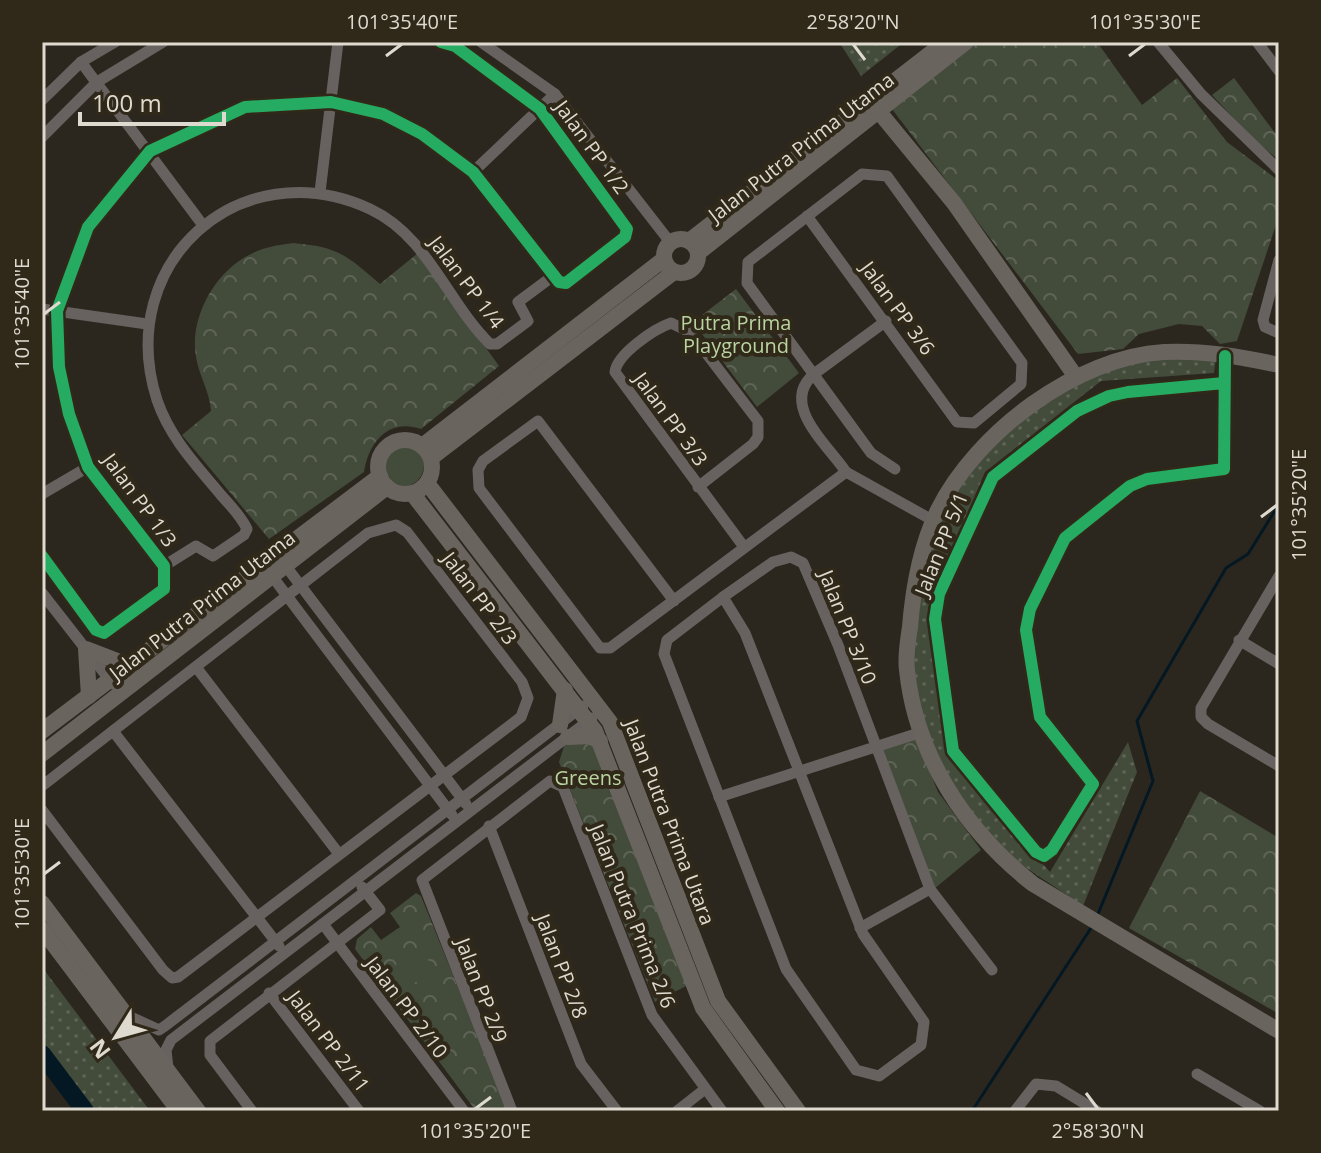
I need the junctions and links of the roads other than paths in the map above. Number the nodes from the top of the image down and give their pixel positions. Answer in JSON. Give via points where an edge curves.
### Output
{"nodes":[{"id":1,"x":115,"y":42,"type":"edge"},
{"id":2,"x":163,"y":42,"type":"edge"},
{"id":3,"x":338,"y":42,"type":"edge"},
{"id":4,"x":441,"y":42,"type":"edge"},
{"id":5,"x":481,"y":42,"type":"edge"},
{"id":6,"x":945,"y":42,"type":"edge"},
{"id":7,"x":966,"y":42,"type":"edge"},
{"id":8,"x":1158,"y":42,"type":"edge"},
{"id":9,"x":1257,"y":42,"type":"edge"},
{"id":10,"x":81,"y":62,"type":"junction"},
{"id":11,"x":1279,"y":71,"type":"edge"},
{"id":12,"x":97,"y":82,"type":"junction"},
{"id":13,"x":555,"y":94,"type":"junction"},
{"id":14,"x":42,"y":100,"type":"edge"},
{"id":15,"x":331,"y":102,"type":"junction"},
{"id":16,"x":875,"y":107,"type":"junction"},
{"id":17,"x":540,"y":109,"type":"junction"},
{"id":18,"x":42,"y":137,"type":"edge"},
{"id":19,"x":150,"y":151,"type":"junction"},
{"id":20,"x":1279,"y":170,"type":"edge"},
{"id":21,"x":473,"y":172,"type":"junction"},
{"id":22,"x":320,"y":192,"type":"junction"},
{"id":23,"x":807,"y":216,"type":"junction"},
{"id":24,"x":202,"y":224,"type":"junction"},
{"id":25,"x":670,"y":242,"type":"junction"},
{"id":26,"x":693,"y":247,"type":"junction"},
{"id":27,"x":1279,"y":260,"type":"edge"},
{"id":28,"x":669,"y":266,"type":"junction"},
{"id":29,"x":553,"y":276,"type":"junction"},
{"id":30,"x":42,"y":309,"type":"edge"},
{"id":31,"x":57,"y":311,"type":"junction"},
{"id":32,"x":886,"y":321,"type":"junction"},
{"id":33,"x":147,"y":324,"type":"junction"},
{"id":34,"x":1279,"y":333,"type":"edge"},
{"id":35,"x":1225,"y":356,"type":"junction"},
{"id":36,"x":1279,"y":365,"type":"edge"},
{"id":37,"x":814,"y":374,"type":"junction"},
{"id":38,"x":1076,"y":377,"type":"junction"},
{"id":39,"x":1224,"y":383,"type":"junction"},
{"id":40,"x":427,"y":452,"type":"junction"},
{"id":41,"x":88,"y":467,"type":"junction"},
{"id":42,"x":895,"y":469,"type":"dead end"},
{"id":43,"x":846,"y":472,"type":"junction"},
{"id":44,"x":383,"y":482,"type":"junction"},
{"id":45,"x":427,"y":483,"type":"junction"},
{"id":46,"x":698,"y":487,"type":"junction"},
{"id":47,"x":412,"y":493,"type":"junction"},
{"id":48,"x":42,"y":494,"type":"edge"},
{"id":49,"x":934,"y":521,"type":"junction"},
{"id":50,"x":744,"y":547,"type":"junction"},
{"id":51,"x":42,"y":556,"type":"edge"},
{"id":52,"x":164,"y":566,"type":"junction"},
{"id":53,"x":279,"y":570,"type":"junction"},
{"id":54,"x":1279,"y":576,"type":"edge"},
{"id":55,"x":301,"y":586,"type":"junction"},
{"id":56,"x":42,"y":593,"type":"edge"},
{"id":57,"x":287,"y":596,"type":"junction"},
{"id":58,"x":723,"y":597,"type":"junction"},
{"id":59,"x":674,"y":601,"type":"junction"},
{"id":60,"x":1239,"y":640,"type":"junction"},
{"id":61,"x":86,"y":649,"type":"junction"},
{"id":62,"x":1279,"y":664,"type":"edge"},
{"id":63,"x":130,"y":666,"type":"junction"},
{"id":64,"x":196,"y":667,"type":"junction"},
{"id":65,"x":110,"y":680,"type":"junction"},
{"id":66,"x":565,"y":690,"type":"junction"},
{"id":67,"x":121,"y":694,"type":"junction"},
{"id":68,"x":89,"y":696,"type":"junction"},
{"id":69,"x":590,"y":710,"type":"junction"},
{"id":70,"x":42,"y":731,"type":"edge"},
{"id":71,"x":113,"y":731,"type":"junction"},
{"id":72,"x":564,"y":731,"type":"junction"},
{"id":73,"x":922,"y":732,"type":"junction"},
{"id":74,"x":600,"y":741,"type":"junction"},
{"id":75,"x":875,"y":747,"type":"junction"},
{"id":76,"x":42,"y":754,"type":"edge"},
{"id":77,"x":1279,"y":766,"type":"edge"},
{"id":78,"x":799,"y":772,"type":"junction"},
{"id":79,"x":445,"y":774,"type":"junction"},
{"id":80,"x":42,"y":786,"type":"edge"},
{"id":81,"x":430,"y":786,"type":"junction"},
{"id":82,"x":719,"y":797,"type":"junction"},
{"id":83,"x":463,"y":799,"type":"junction"},
{"id":84,"x":42,"y":810,"type":"edge"},
{"id":85,"x":448,"y":810,"type":"junction"},
{"id":86,"x":472,"y":810,"type":"junction"},
{"id":87,"x":457,"y":822,"type":"junction"},
{"id":88,"x":489,"y":826,"type":"junction"},
{"id":89,"x":339,"y":854,"type":"junction"},
{"id":90,"x":357,"y":880,"type":"junction"},
{"id":91,"x":930,"y":889,"type":"junction"},
{"id":92,"x":366,"y":891,"type":"junction"},
{"id":93,"x":42,"y":903,"type":"edge"},
{"id":94,"x":256,"y":917,"type":"junction"},
{"id":95,"x":323,"y":924,"type":"junction"},
{"id":96,"x":860,"y":928,"type":"junction"},
{"id":97,"x":42,"y":929,"type":"edge"},
{"id":98,"x":275,"y":942,"type":"junction"},
{"id":99,"x":336,"y":942,"type":"junction"},
{"id":100,"x":284,"y":953,"type":"junction"},
{"id":101,"x":992,"y":970,"type":"dead end"},
{"id":102,"x":269,"y":993,"type":"junction"},
{"id":103,"x":122,"y":1011,"type":"junction"},
{"id":104,"x":1279,"y":1031,"type":"edge"},
{"id":105,"x":169,"y":1073,"type":"junction"},
{"id":106,"x":1197,"y":1074,"type":"dead end"},
{"id":107,"x":705,"y":1089,"type":"junction"},
{"id":108,"x":179,"y":1111,"type":"edge"},
{"id":109,"x":198,"y":1111,"type":"edge"},
{"id":110,"x":252,"y":1111,"type":"edge"},
{"id":111,"x":359,"y":1111,"type":"edge"},
{"id":112,"x":464,"y":1111,"type":"edge"},
{"id":113,"x":512,"y":1111,"type":"edge"},
{"id":114,"x":617,"y":1111,"type":"edge"},
{"id":115,"x":677,"y":1111,"type":"edge"},
{"id":116,"x":722,"y":1111,"type":"edge"},
{"id":117,"x":777,"y":1111,"type":"edge"},
{"id":118,"x":798,"y":1111,"type":"edge"},
{"id":119,"x":1015,"y":1111,"type":"edge"},
{"id":120,"x":1097,"y":1111,"type":"edge"},
{"id":121,"x":1260,"y":1111,"type":"edge"}],
"edges":[{"from":1,"to":10,"type":"street"},
{"from":2,"to":12,"type":"street"},
{"from":3,"to":15,"type":"street"},
{"from":4,"to":17,"type":"street","name":"Jalan PP 1/2","via":[[455,46]]},
{"from":5,"to":13,"type":"street"},
{"from":6,"to":16,"type":"main road","name":"Jalan Putra Prima Utama"},
{"from":7,"to":16,"type":"main road","name":"Jalan Putra Prima Utama"},
{"from":8,"to":20,"type":"street","via":[[1201,94]]},
{"from":9,"to":11,"type":"street"},
{"from":10,"to":12,"type":"street"},
{"from":10,"to":14,"type":"street"},
{"from":12,"to":18,"type":"street"},
{"from":12,"to":19,"type":"street"},
{"from":13,"to":17,"type":"street"},
{"from":13,"to":25,"type":"street"},
{"from":15,"to":19,"type":"street","name":"Jalan PP 1/3","via":[[245,107]]},
{"from":15,"to":21,"type":"street","name":"Jalan PP 1/3","via":[[383,114],[422,134]]},
{"from":15,"to":22,"type":"street"},
{"from":16,"to":26,"type":"main road","name":"Jalan Putra Prima Utama"},
{"from":16,"to":38,"type":"main road","via":[[954,203]]},
{"from":17,"to":21,"type":"street"},
{"from":17,"to":29,"type":"street","name":"Jalan PP 1/2","via":[[627,229],[625,237],[566,283]]},
{"from":19,"to":24,"type":"street"},
{"from":19,"to":31,"type":"street","name":"Jalan PP 1/3","via":[[88,227]]},
{"from":21,"to":29,"type":"street","name":"Jalan PP 1/3"},
{"from":22,"to":24,"type":"street","name":"Jalan PP 1/4","via":[[272,195],[230,208]]},
{"from":22,"to":29,"type":"street","name":"Jalan PP 1/4","via":[[372,210],[411,238],[490,344],[529,320],[518,302]]},
{"from":23,"to":32,"type":"street","name":"Jalan PP 3/6"},
{"from":23,"to":32,"type":"street","name":"Jalan PP 3/6","via":[[862,174],[887,176],[1022,363],[1021,384],[974,423],[957,422]]},
{"from":23,"to":37,"type":"street","via":[[748,262],[747,283]]},
{"from":24,"to":33,"type":"street","name":"Jalan PP 1/4","via":[[169,266]]},
{"from":25,"to":26,"type":"main road"},
{"from":25,"to":28,"type":"main road"},
{"from":26,"to":28,"type":"main road","name":"Jalan Putra Prima Utama","via":[[694,268],[685,273]]},
{"from":27,"to":34,"type":"street","via":[[1263,320],[1265,327]]},
{"from":28,"to":40,"type":"main road"},
{"from":30,"to":31,"type":"street"},
{"from":31,"to":33,"type":"street"},
{"from":31,"to":41,"type":"street","name":"Jalan PP 1/3","via":[[59,367]]},
{"from":32,"to":37,"type":"street"},
{"from":33,"to":52,"type":"street","name":"Jalan PP 1/4","via":[[147,355],[157,400],[175,439],[247,529],[213,556],[196,546]]},
{"from":35,"to":36,"type":"main road"},
{"from":35,"to":38,"type":"main road","via":[[1162,352]]},
{"from":35,"to":39,"type":"street"},
{"from":37,"to":42,"type":"street","via":[[871,453]]},
{"from":37,"to":43,"type":"street","via":[[800,393],[801,410]]},
{"from":38,"to":49,"type":"main road","via":[[1007,425],[970,465]]},
{"from":39,"to":39,"type":"street","name":"Jalan PP 5/1","via":[[1109,396],[1077,411],[993,477],[939,594],[935,619],[953,751],[1044,856],[1093,784],[1040,717],[1026,630],[1030,609],[1065,538],[1119,495],[1147,479],[1224,469]]},
{"from":40,"to":44,"type":"main road","via":[[400,440],[389,445],[381,454]]},
{"from":40,"to":45,"type":"main road"},
{"from":41,"to":48,"type":"street"},
{"from":41,"to":52,"type":"street","name":"Jalan PP 1/3"},
{"from":43,"to":49,"type":"street"},
{"from":43,"to":50,"type":"street"},
{"from":44,"to":47,"type":"main road","via":[[400,493]]},
{"from":44,"to":53,"type":"main road","name":"Jalan Putra Prima Utama"},
{"from":44,"to":63,"type":"main road","name":"Jalan Putra Prima Utama"},
{"from":45,"to":47,"type":"main road"},
{"from":45,"to":69,"type":"main road","name":"Jalan Putra Prima Utara"},
{"from":46,"to":46,"type":"street","name":"Jalan PP 3/3","via":[[753,444],[758,421],[690,332],[671,323],[618,362],[615,372]]},
{"from":46,"to":50,"type":"street","name":"Jalan PP 3/3"},
{"from":47,"to":66,"type":"main road","name":"Jalan Putra Prima Utara"},
{"from":49,"to":73,"type":"main road","via":[[911,607],[906,668]]},
{"from":50,"to":59,"type":"street"},
{"from":51,"to":52,"type":"street","via":[[96,630],[104,633],[164,589]]},
{"from":53,"to":55,"type":"street"},
{"from":53,"to":57,"type":"street"},
{"from":53,"to":67,"type":"main road","name":"Jalan Putra Prima Utama"},
{"from":54,"to":60,"type":"street"},
{"from":55,"to":57,"type":"street"},
{"from":55,"to":79,"type":"street"},
{"from":55,"to":79,"type":"street","name":"Jalan PP 2/3","via":[[368,533],[396,525],[407,532],[522,682],[528,698],[521,717]]},
{"from":56,"to":61,"type":"street"},
{"from":57,"to":64,"type":"street"},
{"from":57,"to":81,"type":"street"},
{"from":58,"to":75,"type":"street","name":"Jalan PP 3/10","via":[[773,562],[791,557],[803,563]]},
{"from":58,"to":78,"type":"street","via":[[745,633]]},
{"from":58,"to":82,"type":"street","via":[[664,646]]},
{"from":59,"to":59,"type":"street","via":[[610,648],[600,648],[479,488],[483,461],[538,421]]},
{"from":60,"to":62,"type":"street"},
{"from":60,"to":77,"type":"street","via":[[1201,717]]},
{"from":61,"to":63,"type":"main road"},
{"from":61,"to":65,"type":"street"},
{"from":61,"to":68,"type":"main road"},
{"from":63,"to":65,"type":"main road","name":"Jalan Putra Prima Utama"},
{"from":64,"to":71,"type":"street"},
{"from":64,"to":89,"type":"street"},
{"from":65,"to":67,"type":"street"},
{"from":65,"to":68,"type":"main road","name":"Jalan Putra Prima Utama"},
{"from":66,"to":69,"type":"main road","name":"Jalan Putra Prima Utara"},
{"from":66,"to":72,"type":"main road"},
{"from":67,"to":76,"type":"main road","name":"Jalan Putra Prima Utama"},
{"from":68,"to":70,"type":"main road","name":"Jalan Putra Prima Utama"},
{"from":69,"to":72,"type":"street"},
{"from":69,"to":74,"type":"main road","name":"Jalan Putra Prima Utara"},
{"from":69,"to":118,"type":"main road","name":"Jalan Putra Prima Utara","via":[[620,744],[718,1001]]},
{"from":71,"to":80,"type":"street"},
{"from":71,"to":94,"type":"street"},
{"from":72,"to":74,"type":"main road"},
{"from":72,"to":83,"type":"street"},
{"from":72,"to":86,"type":"street"},
{"from":73,"to":75,"type":"street"},
{"from":73,"to":104,"type":"main road","via":[[954,802],[995,854],[1033,884]]},
{"from":74,"to":117,"type":"main road","name":"Jalan Putra Prima Utara","via":[[703,1008]]},
{"from":75,"to":78,"type":"street"},
{"from":75,"to":91,"type":"street"},
{"from":78,"to":82,"type":"street"},
{"from":78,"to":96,"type":"street"},
{"from":79,"to":81,"type":"street"},
{"from":79,"to":83,"type":"street"},
{"from":81,"to":85,"type":"street"},
{"from":81,"to":89,"type":"street"},
{"from":82,"to":96,"type":"street","via":[[786,969],[856,1070],[879,1076],[921,1045],[924,1022]]},
{"from":83,"to":85,"type":"street"},
{"from":83,"to":86,"type":"street"},
{"from":84,"to":94,"type":"street","via":[[172,978]]},
{"from":85,"to":87,"type":"street"},
{"from":85,"to":90,"type":"street"},
{"from":86,"to":87,"type":"street"},
{"from":87,"to":92,"type":"street"},
{"from":88,"to":107,"type":"street","name":"Jalan Putra Prima 2/6","via":[[542,784],[557,781],[563,787],[652,1015]]},
{"from":88,"to":113,"type":"street","name":"Jalan PP 2/9","via":[[422,880]]},
{"from":88,"to":114,"type":"street","name":"Jalan PP 2/8","via":[[581,1064]]},
{"from":89,"to":94,"type":"street"},
{"from":90,"to":92,"type":"street"},
{"from":90,"to":98,"type":"street"},
{"from":91,"to":96,"type":"street"},
{"from":91,"to":101,"type":"street"},
{"from":92,"to":95,"type":"street"},
{"from":92,"to":99,"type":"street","via":[[380,910]]},
{"from":93,"to":103,"type":"main road"},
{"from":94,"to":98,"type":"street"},
{"from":95,"to":99,"type":"street","name":"Jalan PP 2/10"},
{"from":95,"to":100,"type":"street"},
{"from":97,"to":108,"type":"main road"},
{"from":98,"to":100,"type":"street"},
{"from":98,"to":103,"type":"street","via":[[159,1030]]},
{"from":99,"to":102,"type":"street"},
{"from":99,"to":112,"type":"street","name":"Jalan PP 2/10"},
{"from":100,"to":105,"type":"street","via":[[171,1040],[166,1050]]},
{"from":102,"to":110,"type":"street","via":[[214,1035],[209,1049]]},
{"from":102,"to":111,"type":"street","name":"Jalan PP 2/11"},
{"from":103,"to":105,"type":"main road"},
{"from":105,"to":109,"type":"main road"},
{"from":106,"to":121,"type":"street"},
{"from":107,"to":115,"type":"street"},
{"from":107,"to":116,"type":"street","name":"Jalan Putra Prima 2/6"},
{"from":119,"to":120,"type":"street","via":[[1036,1084],[1056,1086]]}]}
